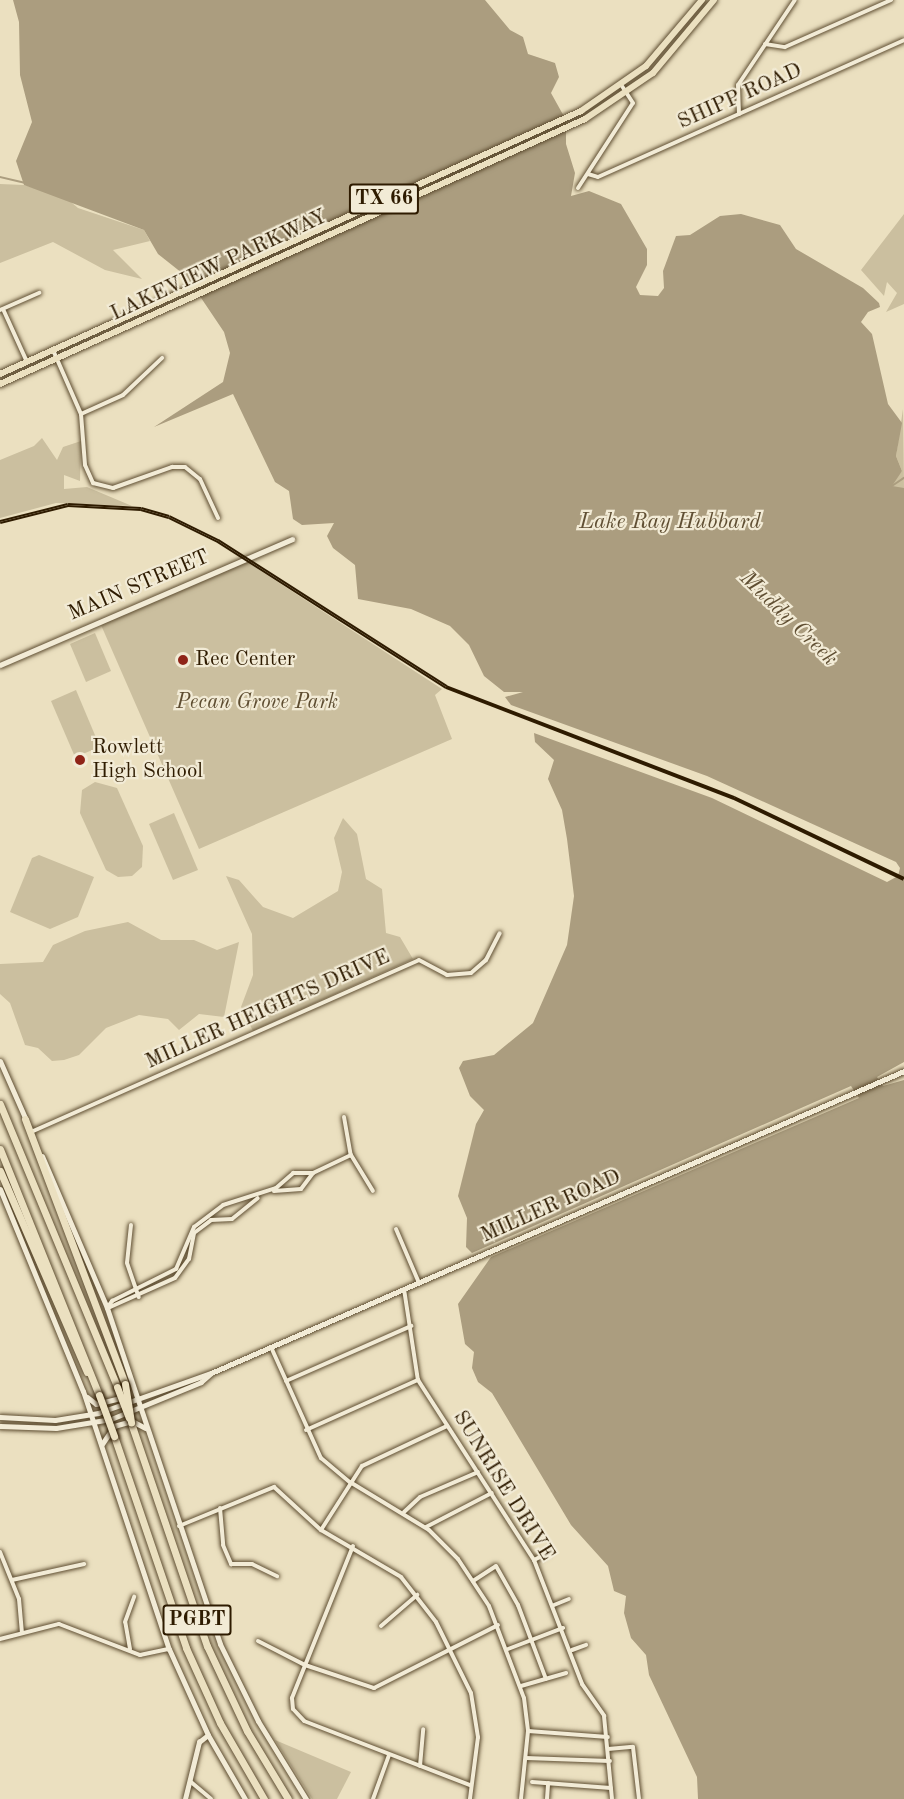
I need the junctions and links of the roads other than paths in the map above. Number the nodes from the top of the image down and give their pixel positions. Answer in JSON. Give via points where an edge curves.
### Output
{"nodes":[{"id":1,"x":702,"y":0,"type":"edge"},
{"id":2,"x":714,"y":0,"type":"edge"},
{"id":3,"x":795,"y":0,"type":"edge"},
{"id":4,"x":891,"y":0,"type":"edge"},
{"id":5,"x":678,"y":34,"type":"junction"},
{"id":6,"x":904,"y":40,"type":"edge"},
{"id":7,"x":765,"y":44,"type":"junction"},
{"id":8,"x":667,"y":59,"type":"junction"},
{"id":9,"x":622,"y":86,"type":"junction"},
{"id":10,"x":627,"y":93,"type":"junction"},
{"id":11,"x":739,"y":114,"type":"junction"},
{"id":12,"x":588,"y":174,"type":"junction"},
{"id":13,"x":578,"y":188,"type":"dead end"},
{"id":14,"x":39,"y":293,"type":"dead end"},
{"id":15,"x":1,"y":309,"type":"edge"},
{"id":16,"x":135,"y":314,"type":"junction"},
{"id":17,"x":113,"y":334,"type":"junction"},
{"id":18,"x":53,"y":350,"type":"junction"},
{"id":19,"x":162,"y":358,"type":"dead end"},
{"id":20,"x":57,"y":359,"type":"junction"},
{"id":21,"x":27,"y":362,"type":"junction"},
{"id":22,"x":0,"y":374,"type":"edge"},
{"id":23,"x":0,"y":384,"type":"edge"},
{"id":24,"x":81,"y":414,"type":"junction"},
{"id":25,"x":218,"y":518,"type":"dead end"},
{"id":26,"x":292,"y":539,"type":"dead end"},
{"id":27,"x":0,"y":665,"type":"edge"},
{"id":28,"x":500,"y":933,"type":"dead end"},
{"id":29,"x":0,"y":1061,"type":"edge"},
{"id":30,"x":904,"y":1071,"type":"edge"},
{"id":31,"x":0,"y":1104,"type":"edge"},
{"id":32,"x":344,"y":1117,"type":"dead end"},
{"id":33,"x":25,"y":1119,"type":"junction"},
{"id":34,"x":31,"y":1132,"type":"junction"},
{"id":35,"x":0,"y":1149,"type":"edge"},
{"id":36,"x":351,"y":1155,"type":"junction"},
{"id":37,"x":0,"y":1171,"type":"edge"},
{"id":38,"x":313,"y":1173,"type":"junction"},
{"id":39,"x":0,"y":1189,"type":"edge"},
{"id":40,"x":373,"y":1191,"type":"dead end"},
{"id":41,"x":258,"y":1197,"type":"junction"},
{"id":42,"x":131,"y":1225,"type":"dead end"},
{"id":43,"x":396,"y":1229,"type":"dead end"},
{"id":44,"x":191,"y":1236,"type":"junction"},
{"id":45,"x":419,"y":1283,"type":"junction"},
{"id":46,"x":404,"y":1289,"type":"junction"},
{"id":47,"x":135,"y":1290,"type":"junction"},
{"id":48,"x":139,"y":1297,"type":"junction"},
{"id":49,"x":107,"y":1308,"type":"junction"},
{"id":50,"x":411,"y":1326,"type":"junction"},
{"id":51,"x":271,"y":1347,"type":"junction"},
{"id":52,"x":211,"y":1373,"type":"junction"},
{"id":53,"x":418,"y":1380,"type":"junction"},
{"id":54,"x":286,"y":1381,"type":"junction"},
{"id":55,"x":124,"y":1384,"type":"junction"},
{"id":56,"x":83,"y":1391,"type":"junction"},
{"id":57,"x":99,"y":1395,"type":"junction"},
{"id":58,"x":138,"y":1400,"type":"junction"},
{"id":59,"x":140,"y":1408,"type":"junction"},
{"id":60,"x":91,"y":1415,"type":"junction"},
{"id":61,"x":0,"y":1417,"type":"edge"},
{"id":62,"x":94,"y":1423,"type":"junction"},
{"id":63,"x":0,"y":1426,"type":"edge"},
{"id":64,"x":447,"y":1426,"type":"junction"},
{"id":65,"x":306,"y":1430,"type":"junction"},
{"id":66,"x":148,"y":1432,"type":"junction"},
{"id":67,"x":102,"y":1446,"type":"junction"},
{"id":68,"x":478,"y":1472,"type":"junction"},
{"id":69,"x":350,"y":1482,"type":"junction"},
{"id":70,"x":492,"y":1493,"type":"junction"},
{"id":71,"x":220,"y":1508,"type":"junction"},
{"id":72,"x":404,"y":1512,"type":"junction"},
{"id":73,"x":178,"y":1526,"type":"junction"},
{"id":74,"x":426,"y":1527,"type":"junction"},
{"id":75,"x":321,"y":1530,"type":"junction"},
{"id":76,"x":353,"y":1546,"type":"junction"},
{"id":77,"x":0,"y":1552,"type":"edge"},
{"id":78,"x":548,"y":1554,"type":"dead end"},
{"id":79,"x":534,"y":1560,"type":"junction"},
{"id":80,"x":84,"y":1564,"type":"dead end"},
{"id":81,"x":277,"y":1576,"type":"dead end"},
{"id":82,"x":12,"y":1580,"type":"junction"},
{"id":83,"x":473,"y":1581,"type":"junction"},
{"id":84,"x":417,"y":1595,"type":"junction"},
{"id":85,"x":134,"y":1597,"type":"dead end"},
{"id":86,"x":568,"y":1599,"type":"dead end"},
{"id":87,"x":554,"y":1605,"type":"junction"},
{"id":88,"x":498,"y":1625,"type":"junction"},
{"id":89,"x":381,"y":1626,"type":"dead end"},
{"id":90,"x":563,"y":1628,"type":"junction"},
{"id":91,"x":22,"y":1633,"type":"junction"},
{"id":92,"x":0,"y":1639,"type":"edge"},
{"id":93,"x":532,"y":1640,"type":"junction"},
{"id":94,"x":258,"y":1641,"type":"dead end"},
{"id":95,"x":586,"y":1645,"type":"dead end"},
{"id":96,"x":130,"y":1649,"type":"junction"},
{"id":97,"x":169,"y":1649,"type":"junction"},
{"id":98,"x":508,"y":1649,"type":"junction"},
{"id":99,"x":451,"y":1650,"type":"junction"},
{"id":100,"x":572,"y":1650,"type":"junction"},
{"id":101,"x":305,"y":1665,"type":"junction"},
{"id":102,"x":566,"y":1673,"type":"dead end"},
{"id":103,"x":546,"y":1679,"type":"junction"},
{"id":104,"x":521,"y":1686,"type":"junction"},
{"id":105,"x":423,"y":1729,"type":"dead end"},
{"id":106,"x":528,"y":1731,"type":"junction"},
{"id":107,"x":208,"y":1735,"type":"junction"},
{"id":108,"x":608,"y":1737,"type":"junction"},
{"id":109,"x":608,"y":1749,"type":"junction"},
{"id":110,"x":389,"y":1755,"type":"junction"},
{"id":111,"x":526,"y":1758,"type":"junction"},
{"id":112,"x":610,"y":1761,"type":"junction"},
{"id":113,"x":420,"y":1766,"type":"junction"},
{"id":114,"x":191,"y":1782,"type":"junction"},
{"id":115,"x":532,"y":1782,"type":"dead end"},
{"id":116,"x":548,"y":1783,"type":"junction"},
{"id":117,"x":470,"y":1785,"type":"junction"},
{"id":118,"x":611,"y":1788,"type":"junction"},
{"id":119,"x":185,"y":1799,"type":"edge"},
{"id":120,"x":211,"y":1799,"type":"edge"},
{"id":121,"x":245,"y":1799,"type":"edge"},
{"id":122,"x":264,"y":1799,"type":"edge"},
{"id":123,"x":288,"y":1799,"type":"edge"},
{"id":124,"x":306,"y":1799,"type":"edge"},
{"id":125,"x":372,"y":1799,"type":"edge"},
{"id":126,"x":470,"y":1799,"type":"edge"},
{"id":127,"x":521,"y":1799,"type":"edge"},
{"id":128,"x":547,"y":1799,"type":"edge"},
{"id":129,"x":612,"y":1799,"type":"edge"},
{"id":130,"x":639,"y":1799,"type":"edge"}],
"edges":[{"from":1,"to":5,"type":"main road","name":"LAKEVIEW PARKWAY","number":"TX 66"},
{"from":2,"to":8,"type":"main road","name":"LAKEVIEW PARKWAY","number":"TX 66"},
{"from":3,"to":7,"type":"street"},
{"from":4,"to":7,"type":"street","via":[[784,47]]},
{"from":5,"to":8,"type":"main road","via":[[680,40]]},
{"from":5,"to":9,"type":"main road","name":"LAKEVIEW PARKWAY","number":"TX 66"},
{"from":6,"to":11,"type":"street","name":"SHIPP ROAD"},
{"from":7,"to":11,"type":"street","via":[[736,89]]},
{"from":8,"to":10,"type":"main road","name":"LAKEVIEW PARKWAY","number":"TX 66"},
{"from":9,"to":10,"type":"street"},
{"from":9,"to":16,"type":"main road","name":"LAKEVIEW PARKWAY","number":"TX 66","via":[[581,111]]},
{"from":10,"to":12,"type":"street","via":[[633,103]]},
{"from":10,"to":17,"type":"main road","name":"LAKEVIEW PARKWAY","number":"TX 66","via":[[585,119]]},
{"from":11,"to":12,"type":"street","name":"SHIPP ROAD","via":[[598,177]]},
{"from":12,"to":13,"type":"street"},
{"from":14,"to":15,"type":"street"},
{"from":15,"to":21,"type":"street"},
{"from":16,"to":17,"type":"main road","via":[[133,321]]},
{"from":16,"to":18,"type":"main road","name":"LAKEVIEW PARKWAY","number":"TX 66"},
{"from":17,"to":20,"type":"main road","name":"LAKEVIEW PARKWAY","number":"TX 66"},
{"from":18,"to":20,"type":"street"},
{"from":18,"to":21,"type":"main road","name":"LAKEVIEW PARKWAY","number":"TX 66"},
{"from":19,"to":24,"type":"street","via":[[123,395]]},
{"from":20,"to":23,"type":"main road","name":"LAKEVIEW PARKWAY","number":"TX 66"},
{"from":20,"to":24,"type":"street"},
{"from":21,"to":22,"type":"main road","name":"LAKEVIEW PARKWAY","number":"TX 66"},
{"from":24,"to":25,"type":"street","via":[[85,465],[97,486],[113,488],[172,467],[185,467],[200,479]]},
{"from":26,"to":27,"type":"street","name":"MAIN STREET"},
{"from":28,"to":34,"type":"street","name":"MILLER HEIGHTS DRIVE","via":[[486,960],[471,973],[447,975],[419,960]]},
{"from":29,"to":33,"type":"main road"},
{"from":30,"to":45,"type":"main road","name":"MILLER ROAD"},
{"from":31,"to":55,"type":"highway","number":"PGBT"},
{"from":32,"to":36,"type":"street"},
{"from":33,"to":34,"type":"main road"},
{"from":33,"to":55,"type":"highway"},
{"from":34,"to":49,"type":"main road"},
{"from":35,"to":57,"type":"highway","number":"PGBT"},
{"from":36,"to":38,"type":"street"},
{"from":36,"to":40,"type":"street"},
{"from":37,"to":57,"type":"highway","via":[[72,1346]]},
{"from":38,"to":41,"type":"street","via":[[293,1173]]},
{"from":38,"to":41,"type":"street","via":[[301,1189]]},
{"from":39,"to":56,"type":"main road"},
{"from":41,"to":44,"type":"street","via":[[223,1205]]},
{"from":41,"to":44,"type":"street","via":[[232,1219],[211,1220]]},
{"from":42,"to":47,"type":"street","via":[[125,1245]]},
{"from":43,"to":45,"type":"street"},
{"from":44,"to":47,"type":"street","via":[[176,1269]]},
{"from":44,"to":48,"type":"street","via":[[189,1259],[180,1274]]},
{"from":45,"to":46,"type":"main road","name":"MILLER ROAD"},
{"from":46,"to":50,"type":"street","name":"SUNRISE DRIVE"},
{"from":46,"to":51,"type":"main road","name":"MILLER ROAD"},
{"from":47,"to":48,"type":"street"},
{"from":47,"to":49,"type":"street"},
{"from":48,"to":49,"type":"street"},
{"from":49,"to":55,"type":"main road"},
{"from":50,"to":53,"type":"street","name":"SUNRISE DRIVE"},
{"from":50,"to":54,"type":"street"},
{"from":51,"to":52,"type":"main road","name":"MILLER ROAD"},
{"from":51,"to":54,"type":"street"},
{"from":52,"to":58,"type":"main road","name":"MILLER ROAD"},
{"from":52,"to":59,"type":"main road","name":"MILLER ROAD","via":[[201,1382]]},
{"from":53,"to":64,"type":"street","name":"SUNRISE DRIVE"},
{"from":53,"to":65,"type":"street"},
{"from":54,"to":65,"type":"street"},
{"from":55,"to":56,"type":"main road","via":[[128,1394],[106,1404],[96,1404]]},
{"from":55,"to":58,"type":"main road"},
{"from":55,"to":123,"type":"highway","number":"PGBT","bridge":true,"via":[[132,1427],[209,1652],[247,1731]]},
{"from":56,"to":60,"type":"main road"},
{"from":57,"to":122,"type":"highway","number":"PGBT","bridge":true,"via":[[186,1648],[220,1723]]},
{"from":58,"to":59,"type":"main road"},
{"from":58,"to":60,"type":"main road","name":"MILLER ROAD"},
{"from":59,"to":62,"type":"main road","name":"MILLER ROAD"},
{"from":59,"to":66,"type":"main road"},
{"from":60,"to":61,"type":"main road","name":"MILLER ROAD","via":[[33,1420]]},
{"from":60,"to":62,"type":"main road"},
{"from":62,"to":63,"type":"main road","name":"MILLER ROAD","via":[[32,1429]]},
{"from":62,"to":67,"type":"main road"},
{"from":64,"to":68,"type":"street","name":"SUNRISE DRIVE"},
{"from":64,"to":69,"type":"street","via":[[368,1462]]},
{"from":65,"to":69,"type":"street","via":[[321,1458]]},
{"from":66,"to":67,"type":"main road","via":[[137,1422],[124,1423],[107,1430]]},
{"from":66,"to":73,"type":"main road"},
{"from":67,"to":97,"type":"main road"},
{"from":68,"to":70,"type":"street","name":"SUNRISE DRIVE"},
{"from":68,"to":72,"type":"street","via":[[420,1497]]},
{"from":69,"to":72,"type":"street"},
{"from":69,"to":75,"type":"street"},
{"from":70,"to":74,"type":"street"},
{"from":70,"to":79,"type":"street","name":"SUNRISE DRIVE"},
{"from":71,"to":73,"type":"street"},
{"from":71,"to":75,"type":"street","via":[[274,1486]]},
{"from":71,"to":81,"type":"street","via":[[223,1545],[231,1564],[252,1564]]},
{"from":72,"to":74,"type":"street"},
{"from":73,"to":124,"type":"main road","via":[[231,1670]]},
{"from":74,"to":83,"type":"street"},
{"from":75,"to":76,"type":"street"},
{"from":76,"to":84,"type":"street","via":[[390,1568]]},
{"from":76,"to":101,"type":"street"},
{"from":77,"to":82,"type":"street"},
{"from":78,"to":79,"type":"street"},
{"from":79,"to":87,"type":"street","name":"SUNRISE DRIVE"},
{"from":80,"to":82,"type":"street"},
{"from":82,"to":91,"type":"street","via":[[19,1599]]},
{"from":83,"to":88,"type":"street"},
{"from":83,"to":93,"type":"street","via":[[495,1566]]},
{"from":84,"to":89,"type":"street"},
{"from":84,"to":99,"type":"street"},
{"from":85,"to":96,"type":"street","via":[[125,1623]]},
{"from":86,"to":87,"type":"street"},
{"from":87,"to":90,"type":"street","name":"SUNRISE DRIVE"},
{"from":88,"to":98,"type":"street"},
{"from":88,"to":99,"type":"street"},
{"from":90,"to":93,"type":"street"},
{"from":90,"to":100,"type":"street","name":"SUNRISE DRIVE"},
{"from":91,"to":92,"type":"street"},
{"from":91,"to":96,"type":"street","via":[[59,1624]]},
{"from":93,"to":98,"type":"street"},
{"from":93,"to":103,"type":"street"},
{"from":94,"to":101,"type":"street"},
{"from":95,"to":100,"type":"street"},
{"from":96,"to":97,"type":"street","via":[[140,1655]]},
{"from":97,"to":107,"type":"main road"},
{"from":98,"to":104,"type":"street"},
{"from":99,"to":101,"type":"street","via":[[380,1688],[363,1687]]},
{"from":99,"to":117,"type":"street","via":[[468,1683],[477,1715],[477,1750]]},
{"from":100,"to":108,"type":"street","name":"SUNRISE DRIVE","via":[[582,1684],[604,1716]]},
{"from":101,"to":110,"type":"street","via":[[292,1698],[296,1714]]},
{"from":102,"to":103,"type":"street"},
{"from":103,"to":104,"type":"street"},
{"from":104,"to":106,"type":"street"},
{"from":105,"to":113,"type":"street"},
{"from":106,"to":108,"type":"street"},
{"from":106,"to":111,"type":"street"},
{"from":107,"to":114,"type":"street","via":[[199,1742]]},
{"from":107,"to":121,"type":"main road"},
{"from":108,"to":109,"type":"street","name":"SUNRISE DRIVE"},
{"from":109,"to":112,"type":"street","name":"SUNRISE DRIVE"},
{"from":109,"to":130,"type":"street","via":[[633,1748]]},
{"from":110,"to":113,"type":"street"},
{"from":110,"to":125,"type":"street"},
{"from":111,"to":112,"type":"street"},
{"from":111,"to":127,"type":"street"},
{"from":112,"to":118,"type":"street","name":"SUNRISE DRIVE"},
{"from":113,"to":117,"type":"street"},
{"from":114,"to":119,"type":"street"},
{"from":114,"to":120,"type":"street"},
{"from":115,"to":116,"type":"street"},
{"from":116,"to":118,"type":"street"},
{"from":116,"to":128,"type":"street"},
{"from":117,"to":126,"type":"street"},
{"from":118,"to":129,"type":"street","name":"SUNRISE DRIVE"}]}
